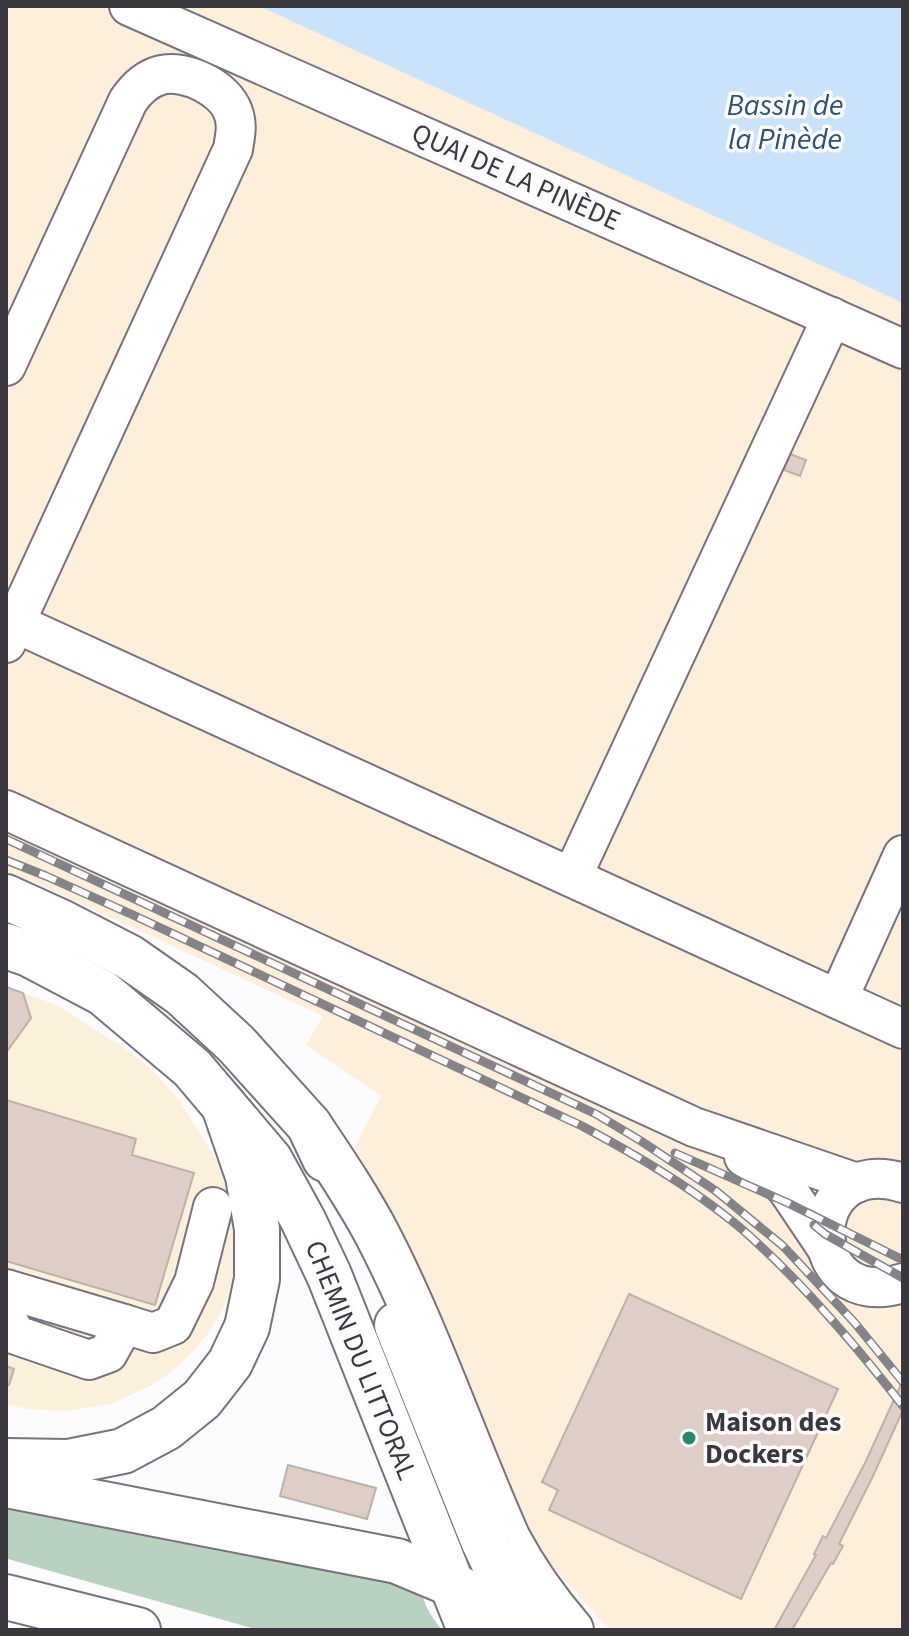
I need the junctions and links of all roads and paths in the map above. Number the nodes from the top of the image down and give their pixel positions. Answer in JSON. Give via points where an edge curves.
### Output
{"nodes":[{"id":1,"x":129,"y":6,"type":"edge"},
{"id":2,"x":832,"y":317,"type":"junction"},
{"id":3,"x":903,"y":349,"type":"edge"},
{"id":4,"x":6,"y":366,"type":"edge"},
{"id":5,"x":10,"y":633,"type":"edge"},
{"id":6,"x":6,"y":810,"type":"edge"},
{"id":7,"x":903,"y":855,"type":"edge"},
{"id":8,"x":572,"y":877,"type":"junction"},
{"id":9,"x":7,"y":897,"type":"edge"},
{"id":10,"x":6,"y":946,"type":"edge"},
{"id":11,"x":838,"y":999,"type":"junction"},
{"id":12,"x":903,"y":1029,"type":"edge"},
{"id":13,"x":224,"y":1106,"type":"junction"},
{"id":14,"x":309,"y":1125,"type":"junction"},
{"id":15,"x":694,"y":1127,"type":"junction"},
{"id":16,"x":857,"y":1183,"type":"junction"},
{"id":17,"x":903,"y":1183,"type":"edge"},
{"id":18,"x":213,"y":1207,"type":"dead end"},
{"id":19,"x":826,"y":1247,"type":"junction"},
{"id":20,"x":902,"y":1285,"type":"edge"},
{"id":21,"x":6,"y":1289,"type":"edge"},
{"id":22,"x":6,"y":1318,"type":"edge"},
{"id":23,"x":124,"y":1324,"type":"junction"},
{"id":24,"x":6,"y":1461,"type":"edge"},
{"id":25,"x":6,"y":1485,"type":"edge"},
{"id":26,"x":452,"y":1584,"type":"junction"},
{"id":27,"x":6,"y":1600,"type":"edge"},
{"id":28,"x":20,"y":1630,"type":"edge"},
{"id":29,"x":138,"y":1630,"type":"edge"},
{"id":30,"x":470,"y":1630,"type":"edge"},
{"id":31,"x":512,"y":1630,"type":"edge"},
{"id":32,"x":525,"y":1630,"type":"edge"},
{"id":33,"x":571,"y":1630,"type":"edge"}],
"edges":[{"from":1,"to":2,"type":"lane","name":"QUAI DE LA PINÈDE"},
{"from":2,"to":3,"type":"lane","name":"QUAI DE LA PINÈDE"},
{"from":2,"to":8,"type":"lane"},
{"from":4,"to":5,"type":"lane","via":[[134,91],[163,74],[186,76],[221,92],[236,124],[233,149]]},
{"from":5,"to":8,"type":"lane"},
{"from":6,"to":15,"type":"lane"},
{"from":7,"to":11,"type":"lane"},
{"from":8,"to":11,"type":"lane"},
{"from":9,"to":14,"type":"main road","via":[[129,957],[182,994]]},
{"from":10,"to":13,"type":"main road","name":"CHEMIN DU LITTORAL","via":[[103,993],[192,1068]]},
{"from":11,"to":12,"type":"lane"},
{"from":13,"to":24,"type":"main road","via":[[248,1176],[257,1229],[255,1291],[247,1327],[230,1363],[202,1399],[166,1428],[123,1451],[68,1462]]},
{"from":13,"to":26,"type":"main road","name":"CHEMIN DU LITTORAL","via":[[270,1160],[303,1220]]},
{"from":14,"to":32,"type":"main road","name":"CHEMIN DU LITTORAL","via":[[360,1234],[483,1540]]},
{"from":14,"to":33,"type":"main road","via":[[351,1187],[405,1293],[513,1550]]},
{"from":15,"to":16,"type":"lane"},
{"from":15,"to":19,"type":"lane","via":[[773,1174]]},
{"from":16,"to":17,"type":"lane","via":[[873,1178]]},
{"from":16,"to":19,"type":"lane","via":[[832,1206]]},
{"from":18,"to":23,"type":"lane","via":[[194,1282],[173,1325],[153,1333]]},
{"from":19,"to":20,"type":"lane","via":[[847,1278],[864,1286]]},
{"from":21,"to":23,"type":"lane"},
{"from":22,"to":23,"type":"lane","via":[[16,1335],[89,1360],[108,1353]]},
{"from":25,"to":26,"type":"main road","via":[[397,1561]]},
{"from":26,"to":30,"type":"main road","name":"CHEMIN DU LITTORAL"},
{"from":26,"to":31,"type":"main road","via":[[492,1607]]},
{"from":27,"to":28,"type":"main road"},
{"from":27,"to":29,"type":"main road"}]}
